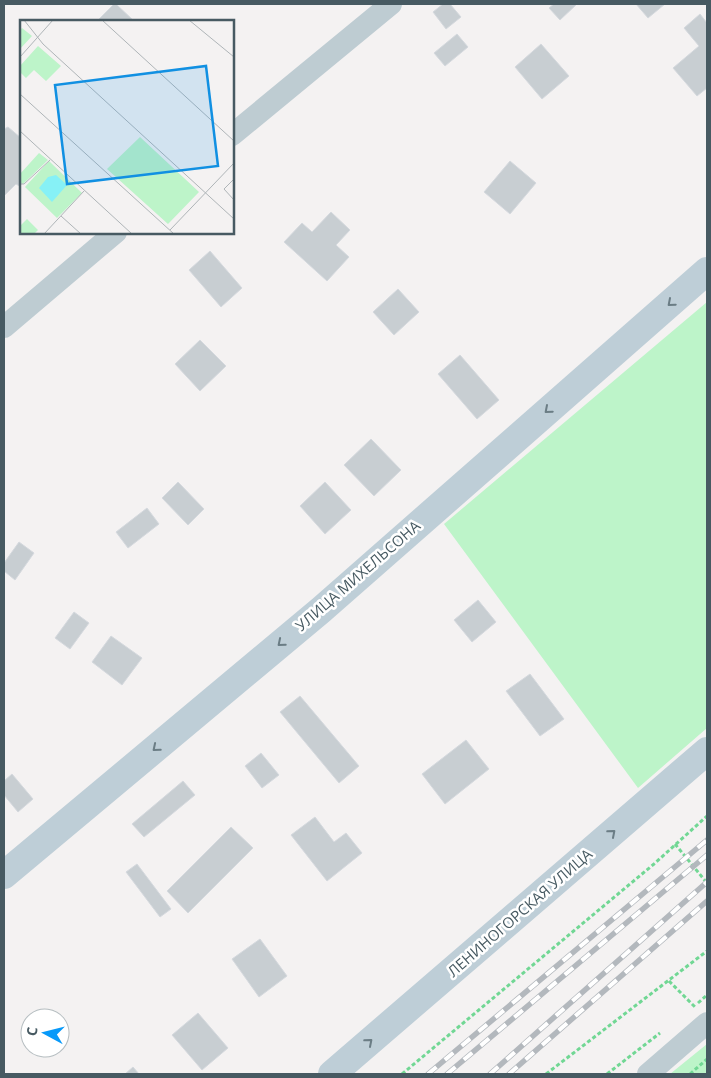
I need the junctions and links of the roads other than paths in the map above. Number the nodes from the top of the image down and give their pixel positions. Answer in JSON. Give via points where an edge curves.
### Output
{"nodes":[{"id":1,"x":391,"y":4,"type":"edge"},
{"id":2,"x":234,"y":133,"type":"edge"},
{"id":3,"x":114,"y":234,"type":"edge"},
{"id":4,"x":707,"y":271,"type":"edge"},
{"id":5,"x":4,"y":327,"type":"edge"},
{"id":6,"x":707,"y":751,"type":"edge"},
{"id":7,"x":4,"y":875,"type":"edge"},
{"id":8,"x":701,"y":1015,"type":"edge"},
{"id":9,"x":332,"y":1074,"type":"edge"},
{"id":10,"x":648,"y":1074,"type":"edge"}],
"edges":[{"from":1,"to":2,"type":"street"},
{"from":3,"to":5,"type":"street"},
{"from":4,"to":7,"type":"street","name":"УЛИЦА МИХЕЛЬСОНА","one_way":true,"via":[[321,610]]},
{"from":9,"to":6,"type":"street","name":"ЛЕНИНОГОРСКАЯ УЛИЦА","one_way":true},
{"from":8,"to":10,"type":"street"}]}
